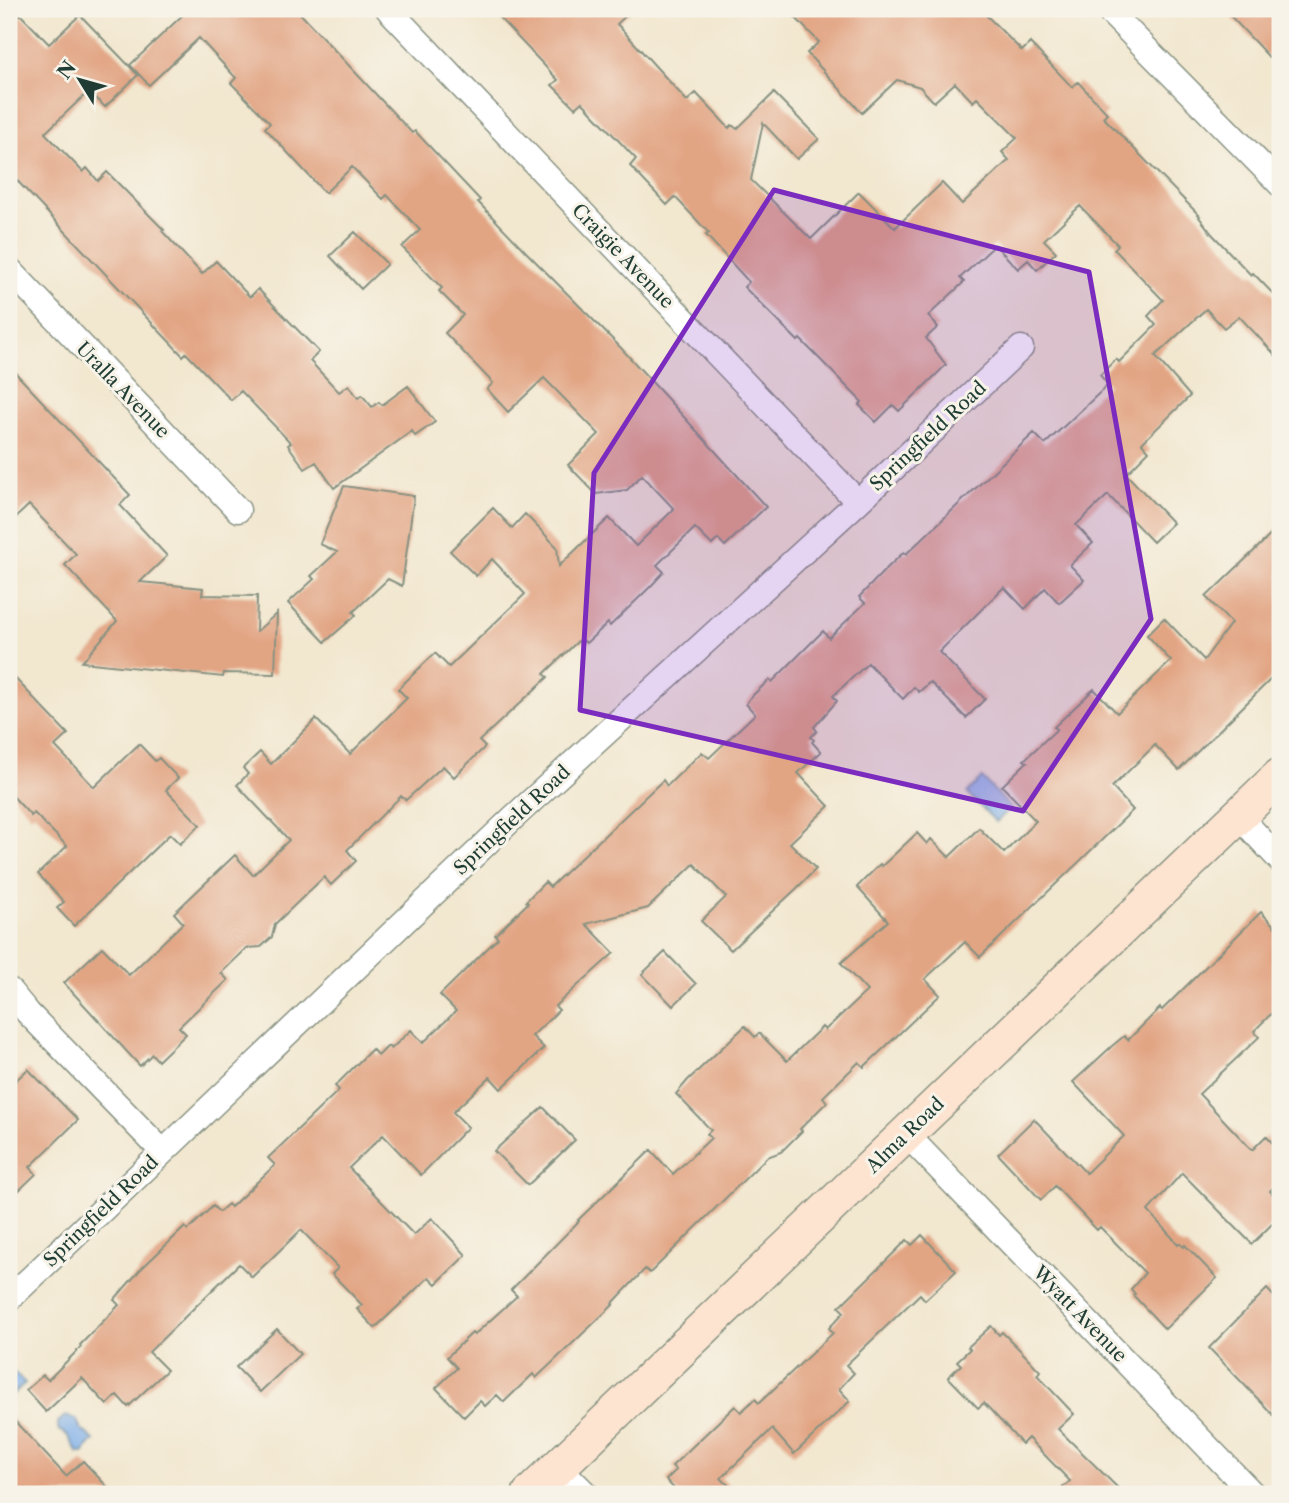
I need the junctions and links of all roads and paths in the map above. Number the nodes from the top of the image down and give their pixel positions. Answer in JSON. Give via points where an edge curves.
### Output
{"nodes":[{"id":1,"x":388,"y":9,"type":"edge"},
{"id":2,"x":1107,"y":9,"type":"edge"},
{"id":3,"x":1280,"y":184,"type":"edge"},
{"id":4,"x":9,"y":270,"type":"edge"},
{"id":5,"x":1021,"y":348,"type":"dead end"},
{"id":6,"x":858,"y":502,"type":"junction"},
{"id":7,"x":238,"y":510,"type":"dead end"},
{"id":8,"x":1280,"y":776,"type":"edge"},
{"id":9,"x":1238,"y":816,"type":"junction"},
{"id":10,"x":1280,"y":860,"type":"edge"},
{"id":11,"x":9,"y":990,"type":"edge"},
{"id":12,"x":906,"y":1134,"type":"junction"},
{"id":13,"x":163,"y":1152,"type":"junction"},
{"id":14,"x":9,"y":1299,"type":"edge"},
{"id":15,"x":559,"y":1467,"type":"junction"},
{"id":16,"x":530,"y":1494,"type":"edge"},
{"id":17,"x":586,"y":1494,"type":"edge"},
{"id":18,"x":1253,"y":1494,"type":"edge"}],
"edges":[{"from":1,"to":6,"type":"street","name":"Craigie Avenue"},
{"from":2,"to":3,"type":"street"},
{"from":4,"to":7,"type":"street","name":"Uralla Avenue"},
{"from":5,"to":6,"type":"street","name":"Springfield Road"},
{"from":6,"to":13,"type":"street","name":"Springfield Road","via":[[515,816]]},
{"from":8,"to":9,"type":"main road","name":"Alma Road"},
{"from":9,"to":10,"type":"street"},
{"from":9,"to":12,"type":"main road","name":"Alma Road"},
{"from":11,"to":13,"type":"street"},
{"from":12,"to":15,"type":"main road","name":"Alma Road"},
{"from":12,"to":18,"type":"street","name":"Wyatt Avenue"},
{"from":13,"to":14,"type":"street","name":"Springfield Road"},
{"from":15,"to":16,"type":"main road","name":"Alma Road"},
{"from":15,"to":17,"type":"street"}]}
